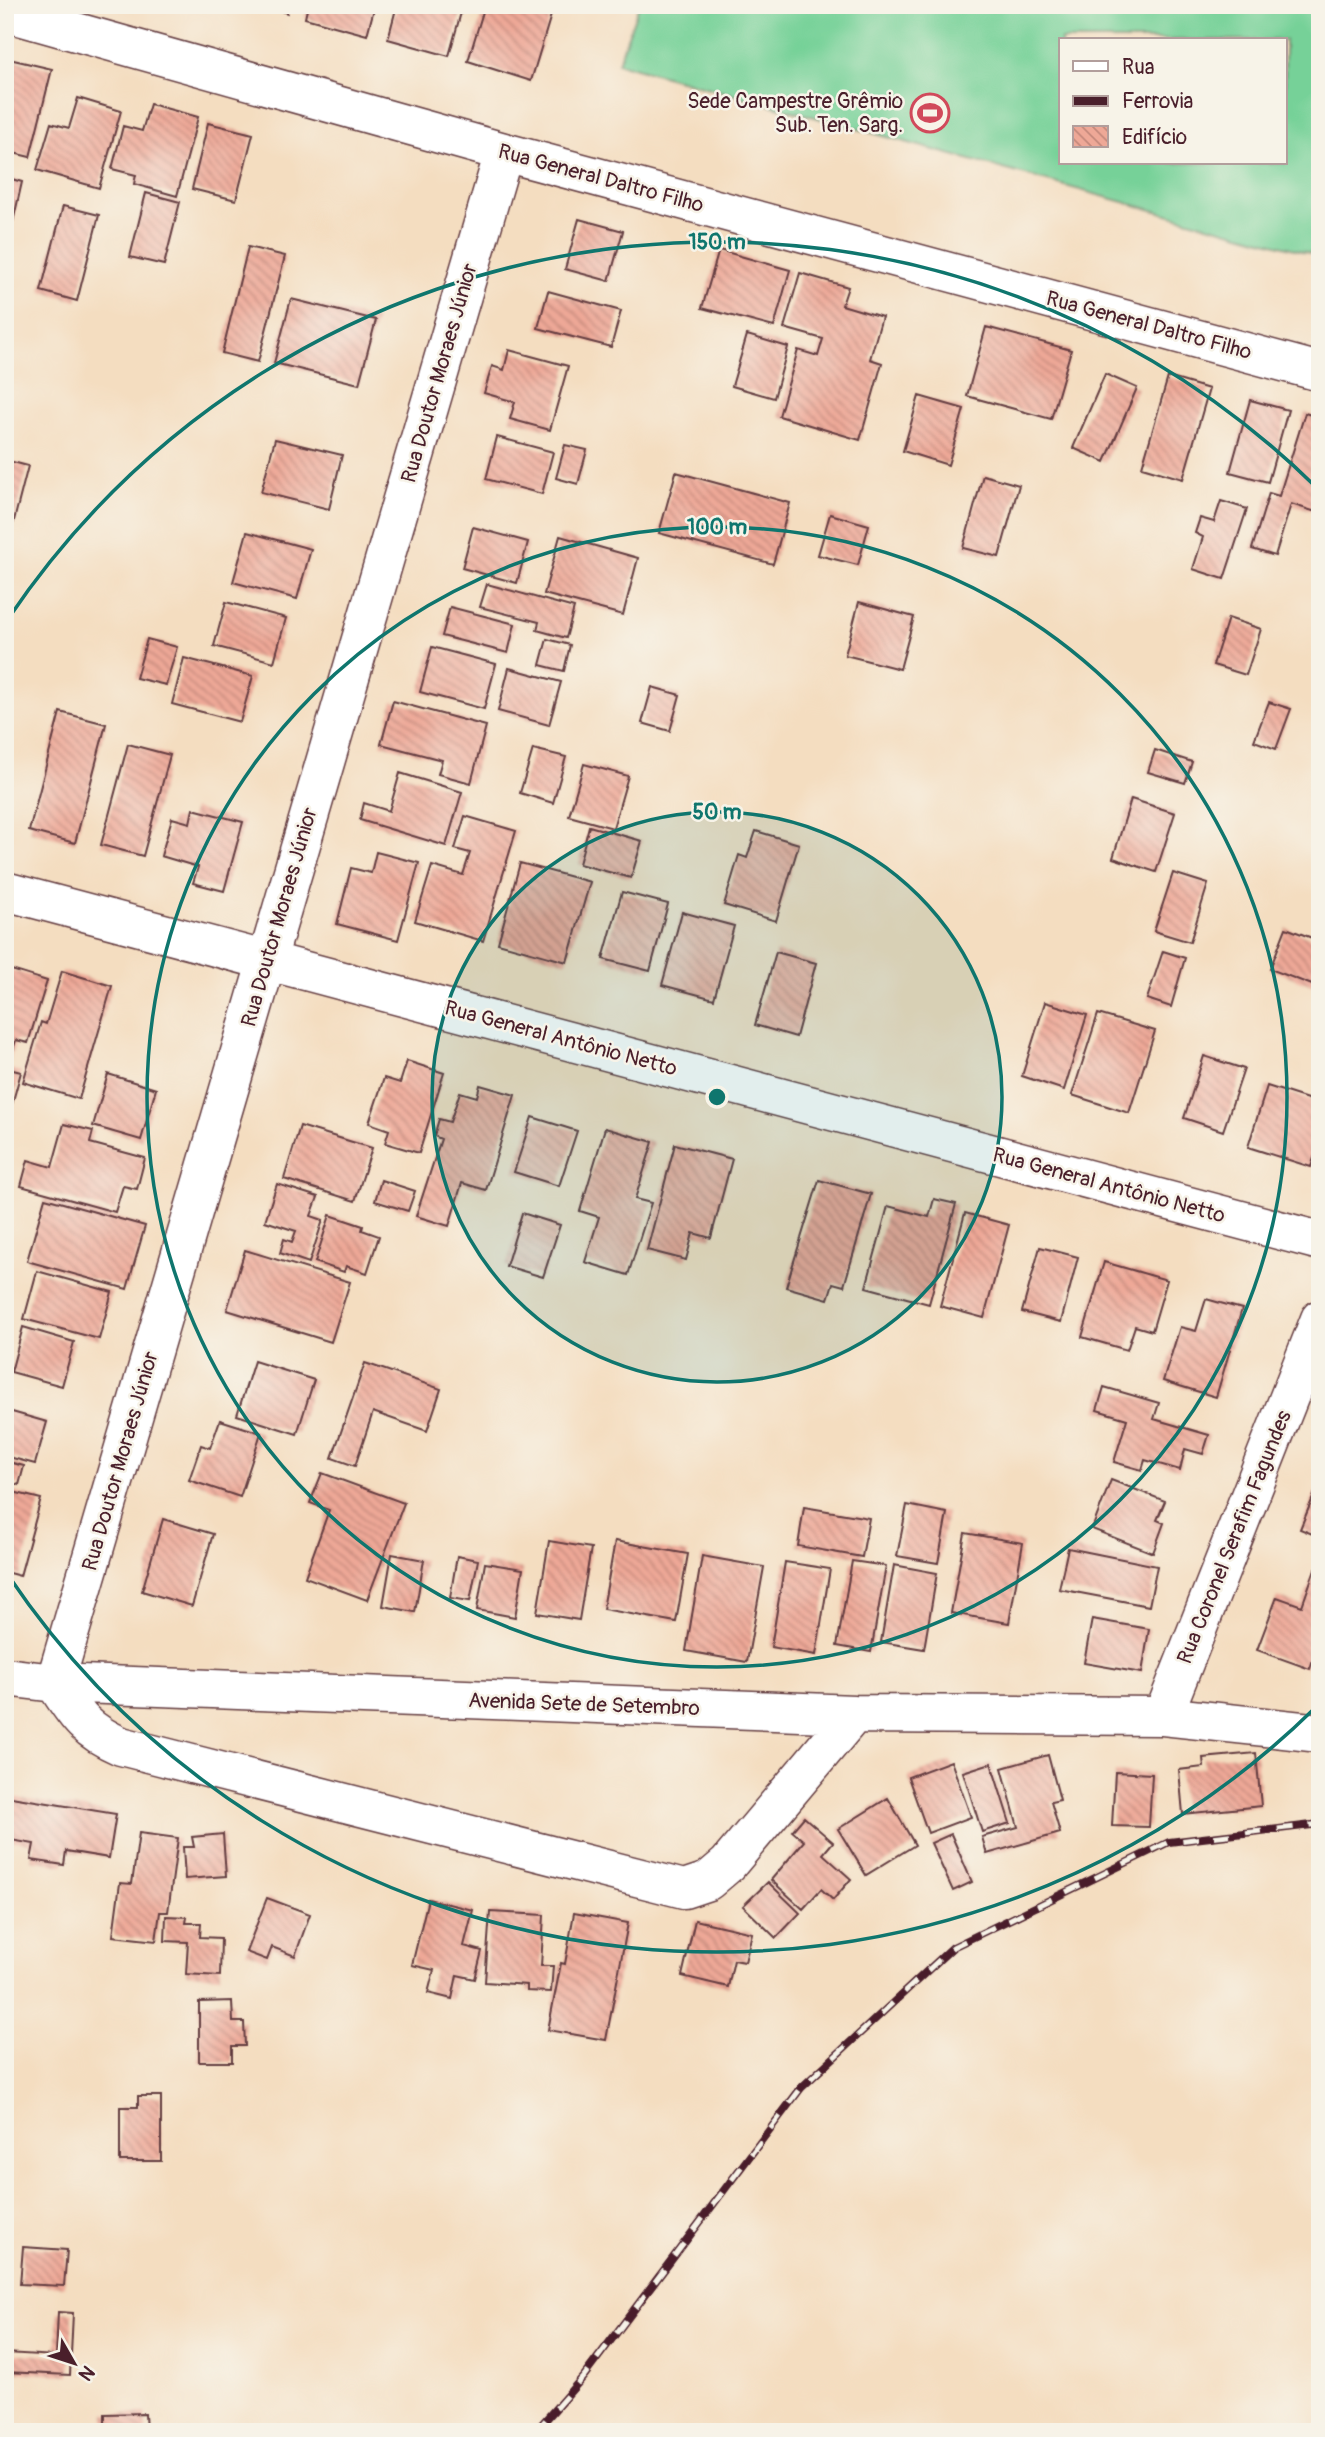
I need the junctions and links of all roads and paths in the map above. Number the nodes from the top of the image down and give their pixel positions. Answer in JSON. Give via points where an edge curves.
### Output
{"nodes":[{"id":1,"x":5,"y":12,"type":"edge"},
{"id":2,"x":504,"y":152,"type":"junction"},
{"id":3,"x":1320,"y":372,"type":"edge"},
{"id":4,"x":5,"y":891,"type":"edge"},
{"id":5,"x":267,"y":960,"type":"junction"},
{"id":6,"x":1320,"y":1241,"type":"edge"},
{"id":7,"x":1320,"y":1320,"type":"edge"},
{"id":8,"x":5,"y":1677,"type":"edge"},
{"id":9,"x":55,"y":1683,"type":"junction"},
{"id":10,"x":854,"y":1714,"type":"junction"},
{"id":11,"x":1163,"y":1716,"type":"junction"},
{"id":12,"x":1320,"y":1733,"type":"edge"}],
"edges":[{"from":1,"to":2,"type":"street","name":"Rua General Daltro Filho"},
{"from":2,"to":3,"type":"street","name":"Rua General Daltro Filho"},
{"from":2,"to":5,"type":"street","name":"Rua Doutor Moraes Júnior"},
{"from":4,"to":5,"type":"street","name":"Rua General Antônio Netto"},
{"from":5,"to":6,"type":"street","name":"Rua General Antônio Netto"},
{"from":5,"to":9,"type":"street","name":"Rua Doutor Moraes Júnior"},
{"from":7,"to":11,"type":"street","name":"Rua Coronel Serafim Fagundes"},
{"from":8,"to":9,"type":"street","name":"Avenida Sete de Setembro"},
{"from":9,"to":10,"type":"street","name":"Avenida Sete de Setembro"},
{"from":9,"to":10,"type":"street","via":[[79,1720],[97,1736],[121,1746],[684,1889],[708,1881],[728,1864]]},
{"from":10,"to":11,"type":"street","name":"Avenida Sete de Setembro"},
{"from":11,"to":12,"type":"street","name":"Avenida Sete de Setembro"}]}
